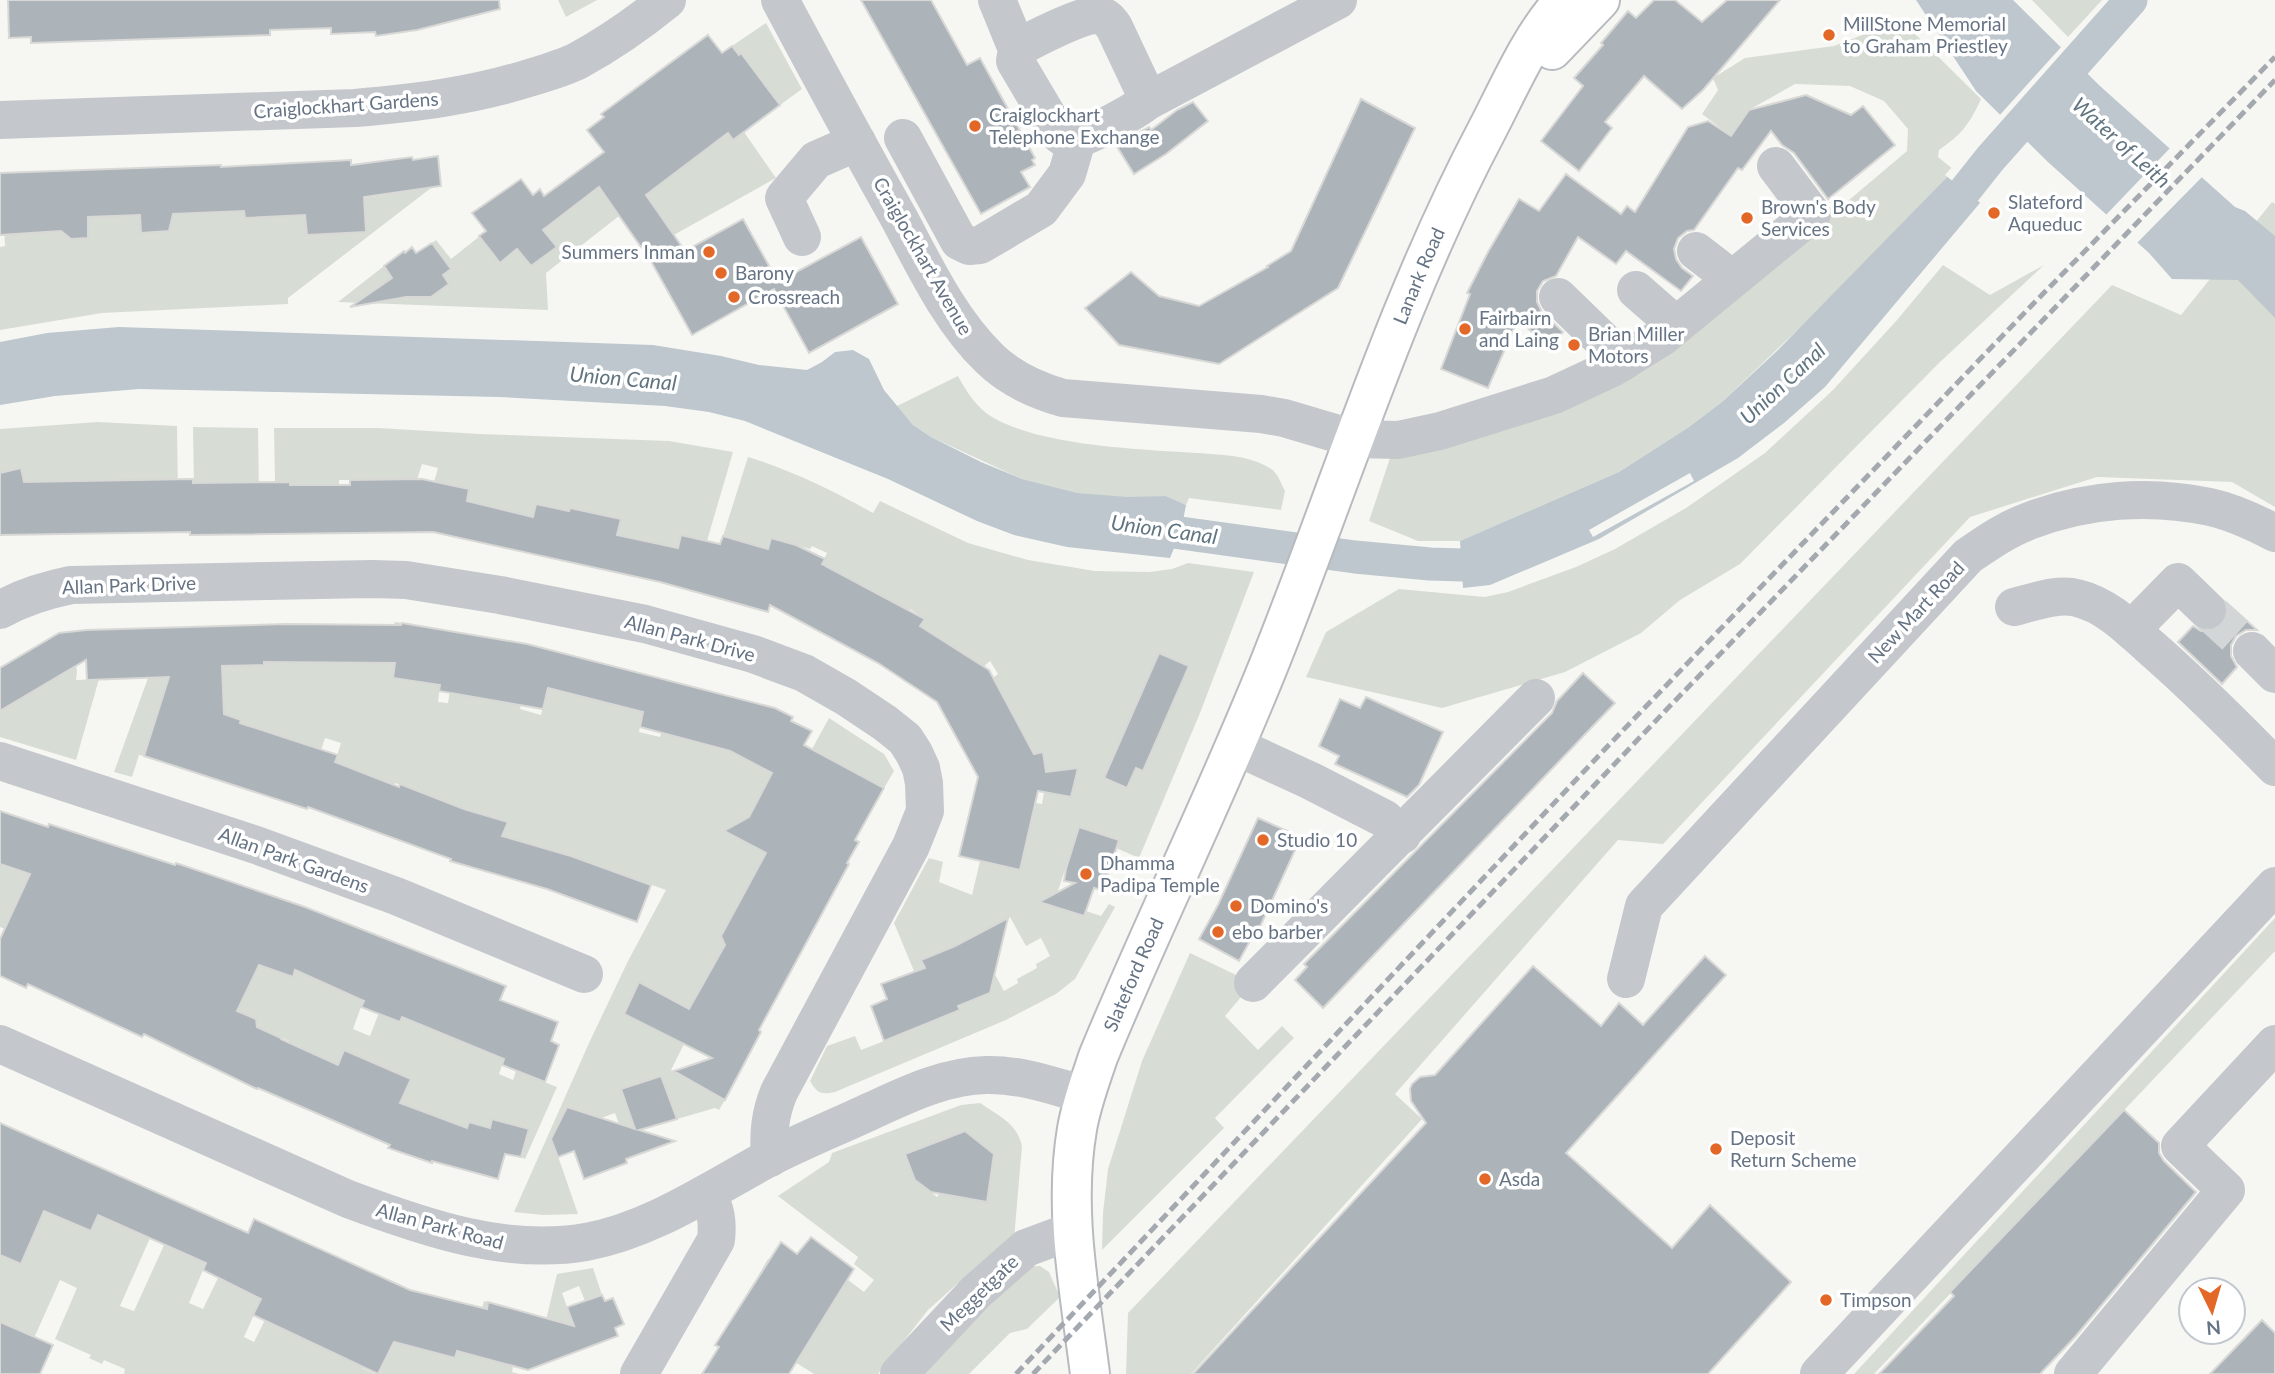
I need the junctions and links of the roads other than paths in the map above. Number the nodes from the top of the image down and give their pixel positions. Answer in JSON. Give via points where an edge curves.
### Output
{"nodes":[{"id":1,"x":667,"y":0,"type":"edge"},
{"id":2,"x":780,"y":0,"type":"edge"},
{"id":3,"x":996,"y":0,"type":"edge"},
{"id":4,"x":1338,"y":0,"type":"edge"},
{"id":5,"x":1564,"y":0,"type":"edge"},
{"id":6,"x":1600,"y":0,"type":"edge"},
{"id":7,"x":1017,"y":49,"type":"junction"},
{"id":8,"x":1146,"y":102,"type":"junction"},
{"id":9,"x":1493,"y":118,"type":"junction"},
{"id":10,"x":0,"y":120,"type":"edge"},
{"id":11,"x":902,"y":138,"type":"dead end"},
{"id":12,"x":1077,"y":140,"type":"junction"},
{"id":13,"x":857,"y":142,"type":"junction"},
{"id":14,"x":1776,"y":166,"type":"dead end"},
{"id":15,"x":802,"y":237,"type":"dead end"},
{"id":16,"x":1696,"y":251,"type":"dead end"},
{"id":17,"x":1731,"y":278,"type":"junction"},
{"id":18,"x":1636,"y":290,"type":"dead end"},
{"id":19,"x":1558,"y":297,"type":"dead end"},
{"id":20,"x":1676,"y":325,"type":"junction"},
{"id":21,"x":1624,"y":360,"type":"junction"},
{"id":22,"x":1355,"y":439,"type":"junction"},
{"id":23,"x":2275,"y":533,"type":"edge"},
{"id":24,"x":2014,"y":607,"type":"dead end"},
{"id":25,"x":0,"y":610,"type":"edge"},
{"id":26,"x":2207,"y":610,"type":"tunnel mouth"},
{"id":27,"x":2131,"y":630,"type":"junction"},
{"id":28,"x":1536,"y":698,"type":"dead end"},
{"id":29,"x":1235,"y":746,"type":"junction"},
{"id":30,"x":0,"y":761,"type":"edge"},
{"id":31,"x":2275,"y":767,"type":"edge"},
{"id":32,"x":1402,"y":835,"type":"junction"},
{"id":33,"x":2275,"y":886,"type":"edge"},
{"id":34,"x":584,"y":974,"type":"dead end"},
{"id":35,"x":1626,"y":979,"type":"dead end"},
{"id":36,"x":1253,"y":983,"type":"dead end"},
{"id":37,"x":0,"y":1044,"type":"edge"},
{"id":38,"x":2275,"y":1044,"type":"edge"},
{"id":39,"x":1085,"y":1095,"type":"junction"},
{"id":40,"x":770,"y":1158,"type":"junction"},
{"id":41,"x":707,"y":1193,"type":"junction"},
{"id":42,"x":1073,"y":1234,"type":"junction"},
{"id":43,"x":639,"y":1374,"type":"edge"},
{"id":44,"x":900,"y":1374,"type":"edge"},
{"id":45,"x":1090,"y":1374,"type":"edge"},
{"id":46,"x":1819,"y":1374,"type":"edge"},
{"id":47,"x":2073,"y":1374,"type":"edge"}],
"edges":[{"from":1,"to":10,"type":"street","name":"Craiglockhart Gardens","via":[[577,61],[458,96],[355,108]]},
{"from":2,"to":13,"type":"street","name":"Craiglockhart Avenue"},
{"from":3,"to":7,"type":"street"},
{"from":4,"to":8,"type":"street"},
{"from":5,"to":9,"type":"main road","name":"Lanark Road","via":[[1537,35]]},
{"from":6,"to":9,"type":"main road","name":"Lanark Road"},
{"from":7,"to":8,"type":"street","via":[[1087,16],[1107,18]]},
{"from":7,"to":12,"type":"street","via":[[1015,61],[1056,132]]},
{"from":8,"to":12,"type":"street"},
{"from":9,"to":22,"type":"main road","name":"Lanark Road","via":[[1426,254]]},
{"from":11,"to":12,"type":"street","via":[[959,241],[969,246],[980,245],[1041,209],[1067,174]]},
{"from":13,"to":15,"type":"street","via":[[816,160],[784,198]]},
{"from":13,"to":22,"type":"street","name":"Craiglockhart Avenue","via":[[958,321],[990,360],[1013,377],[1063,398],[1261,414]]},
{"from":14,"to":17,"type":"street","name":"Craiglockhart Avenue","via":[[1812,214]]},
{"from":16,"to":17,"type":"street"},
{"from":17,"to":20,"type":"street","name":"Craiglockhart Avenue"},
{"from":18,"to":20,"type":"street"},
{"from":19,"to":21,"type":"street"},
{"from":20,"to":21,"type":"street","name":"Craiglockhart Avenue"},
{"from":21,"to":22,"type":"street","name":"Craiglockhart Avenue","via":[[1555,396],[1440,430],[1398,440]]},
{"from":22,"to":29,"type":"main road","name":"Slateford Road"},
{"from":23,"to":35,"type":"street","name":"New Mart Road","via":[[2211,507],[2097,502],[2026,522],[1968,556],[1644,906]]},
{"from":24,"to":27,"type":"street","via":[[2051,598],[2076,598],[2108,611]]},
{"from":25,"to":40,"type":"street","name":"Allan Park Drive","via":[[37,593],[71,585],[406,580],[645,624],[753,654],[804,673],[885,723],[905,739],[921,768],[925,811],[911,846],[779,1092],[769,1126]]},
{"from":26,"to":27,"type":"street","via":[[2178,582]]},
{"from":27,"to":31,"type":"street"},
{"from":28,"to":32,"type":"street"},
{"from":29,"to":32,"type":"street","via":[[1385,819]]},
{"from":29,"to":39,"type":"main road","name":"Slateford Road","via":[[1103,1044]]},
{"from":30,"to":34,"type":"street","name":"Allan Park Gardens","via":[[259,846]]},
{"from":32,"to":36,"type":"street"},
{"from":33,"to":46,"type":"street"},
{"from":37,"to":41,"type":"street","name":"Allan Park Road","via":[[348,1199],[396,1217],[490,1241],[529,1246],[588,1241],[628,1230]]},
{"from":38,"to":47,"type":"street","via":[[2180,1146],[2226,1190]]},
{"from":39,"to":40,"type":"street","name":"Allan Park Road","via":[[1017,1077],[955,1078]]},
{"from":39,"to":42,"type":"main road","name":"Slateford Road","via":[[1074,1152]]},
{"from":40,"to":41,"type":"street","name":"Allan Park Road"},
{"from":41,"to":43,"type":"street","via":[[716,1213],[716,1240]]},
{"from":42,"to":44,"type":"street","name":"Meggetgate","via":[[1026,1248],[976,1292]]},
{"from":42,"to":45,"type":"main road","name":"Slateford Road"}]}
